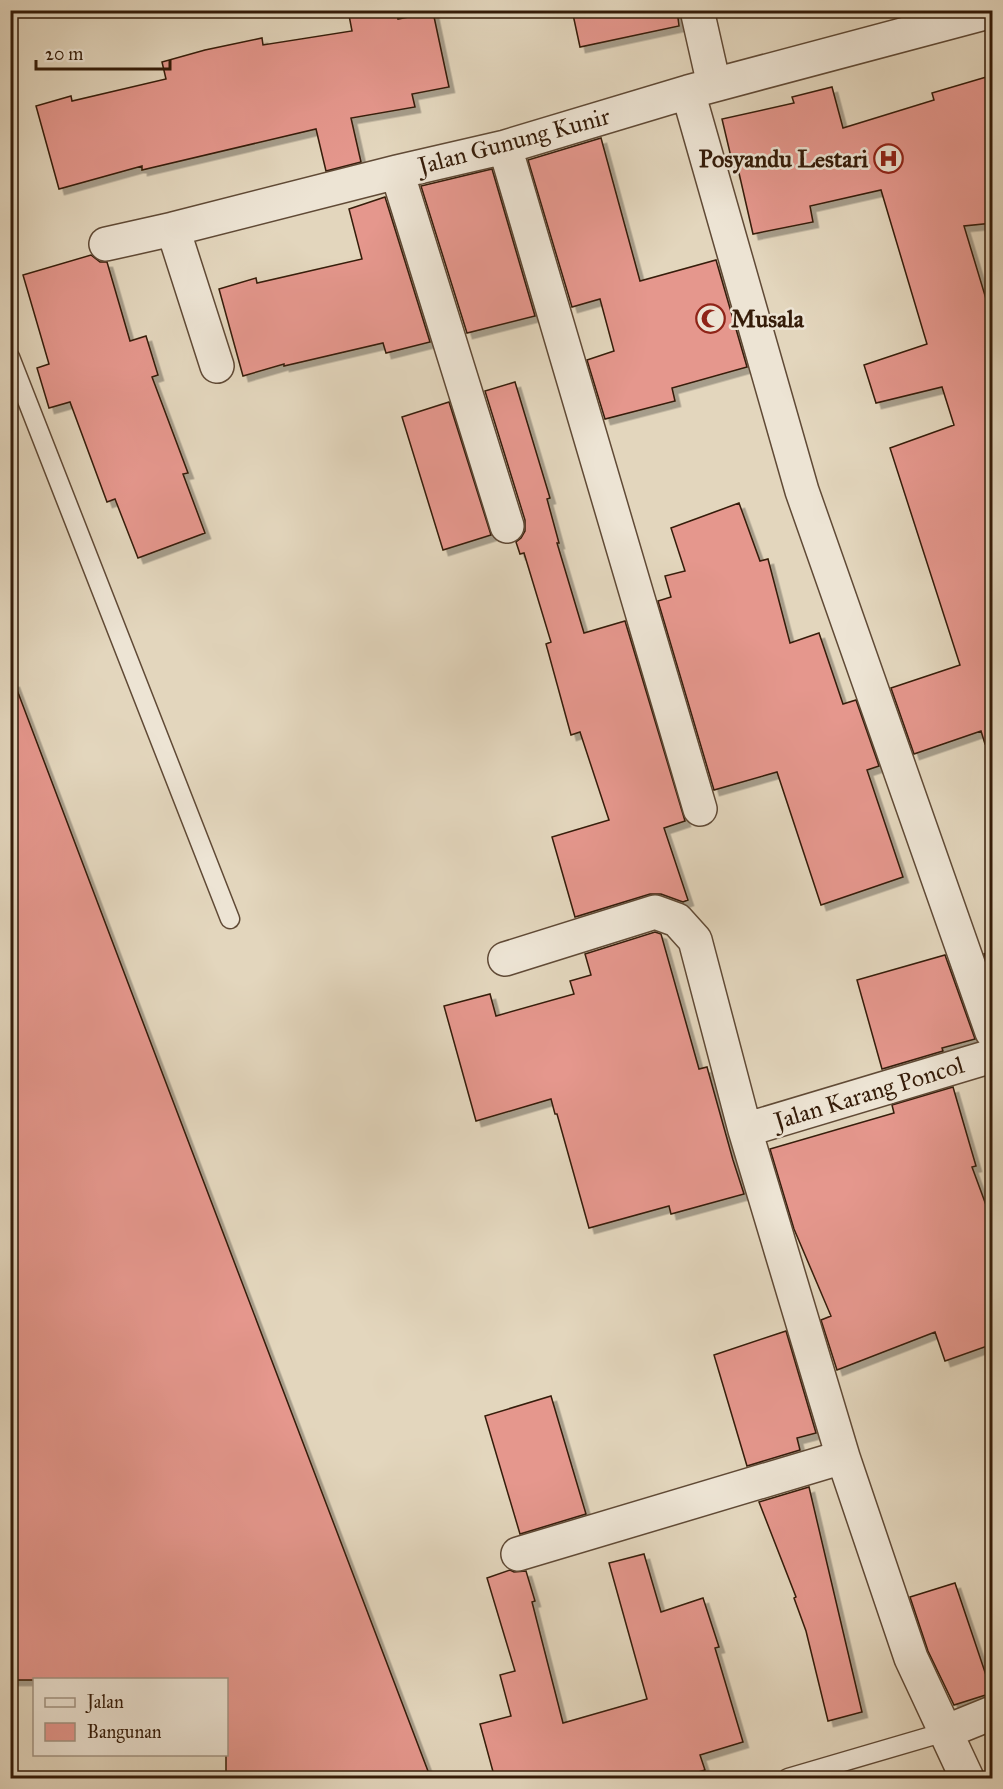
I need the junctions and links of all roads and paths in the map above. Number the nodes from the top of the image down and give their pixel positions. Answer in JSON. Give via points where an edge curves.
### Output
{"nodes":[{"id":1,"x":697,"y":10,"type":"edge"},
{"id":2,"x":993,"y":12,"type":"edge"},
{"id":3,"x":701,"y":88,"type":"junction"},
{"id":4,"x":506,"y":147,"type":"junction"},
{"id":5,"x":397,"y":172,"type":"junction"},
{"id":6,"x":173,"y":229,"type":"junction"},
{"id":7,"x":106,"y":244,"type":"dead end"},
{"id":8,"x":10,"y":357,"type":"edge"},
{"id":9,"x":218,"y":366,"type":"dead end"},
{"id":10,"x":507,"y":526,"type":"dead end"},
{"id":11,"x":700,"y":809,"type":"dead end"},
{"id":12,"x":230,"y":919,"type":"dead end"},
{"id":13,"x":505,"y":959,"type":"dead end"},
{"id":14,"x":993,"y":1032,"type":"edge"},
{"id":15,"x":993,"y":1056,"type":"edge"},
{"id":16,"x":745,"y":1130,"type":"junction"},
{"id":17,"x":843,"y":1457,"type":"junction"},
{"id":18,"x":518,"y":1554,"type":"dead end"},
{"id":19,"x":993,"y":1713,"type":"edge"},
{"id":20,"x":945,"y":1732,"type":"junction"},
{"id":21,"x":788,"y":1779,"type":"edge"},
{"id":22,"x":967,"y":1779,"type":"edge"}],
"edges":[{"from":1,"to":3,"type":"street"},
{"from":2,"to":3,"type":"street","name":"Jalan Gunung Kunir"},
{"from":3,"to":4,"type":"street","name":"Jalan Gunung Kunir"},
{"from":3,"to":14,"type":"street","via":[[802,490]]},
{"from":4,"to":5,"type":"street","name":"Jalan Gunung Kunir"},
{"from":4,"to":11,"type":"street"},
{"from":5,"to":6,"type":"street","name":"Jalan Gunung Kunir"},
{"from":5,"to":10,"type":"street"},
{"from":6,"to":7,"type":"street","name":"Jalan Gunung Kunir"},
{"from":6,"to":9,"type":"street"},
{"from":8,"to":12,"type":"lane"},
{"from":13,"to":16,"type":"street","via":[[655,912],[677,920],[695,940]]},
{"from":15,"to":16,"type":"street","name":"Jalan Karang Poncol"},
{"from":16,"to":17,"type":"street"},
{"from":17,"to":18,"type":"street"},
{"from":17,"to":20,"type":"street","via":[[911,1658]]},
{"from":19,"to":20,"type":"street"},
{"from":20,"to":21,"type":"lane"},
{"from":20,"to":22,"type":"street"}]}
